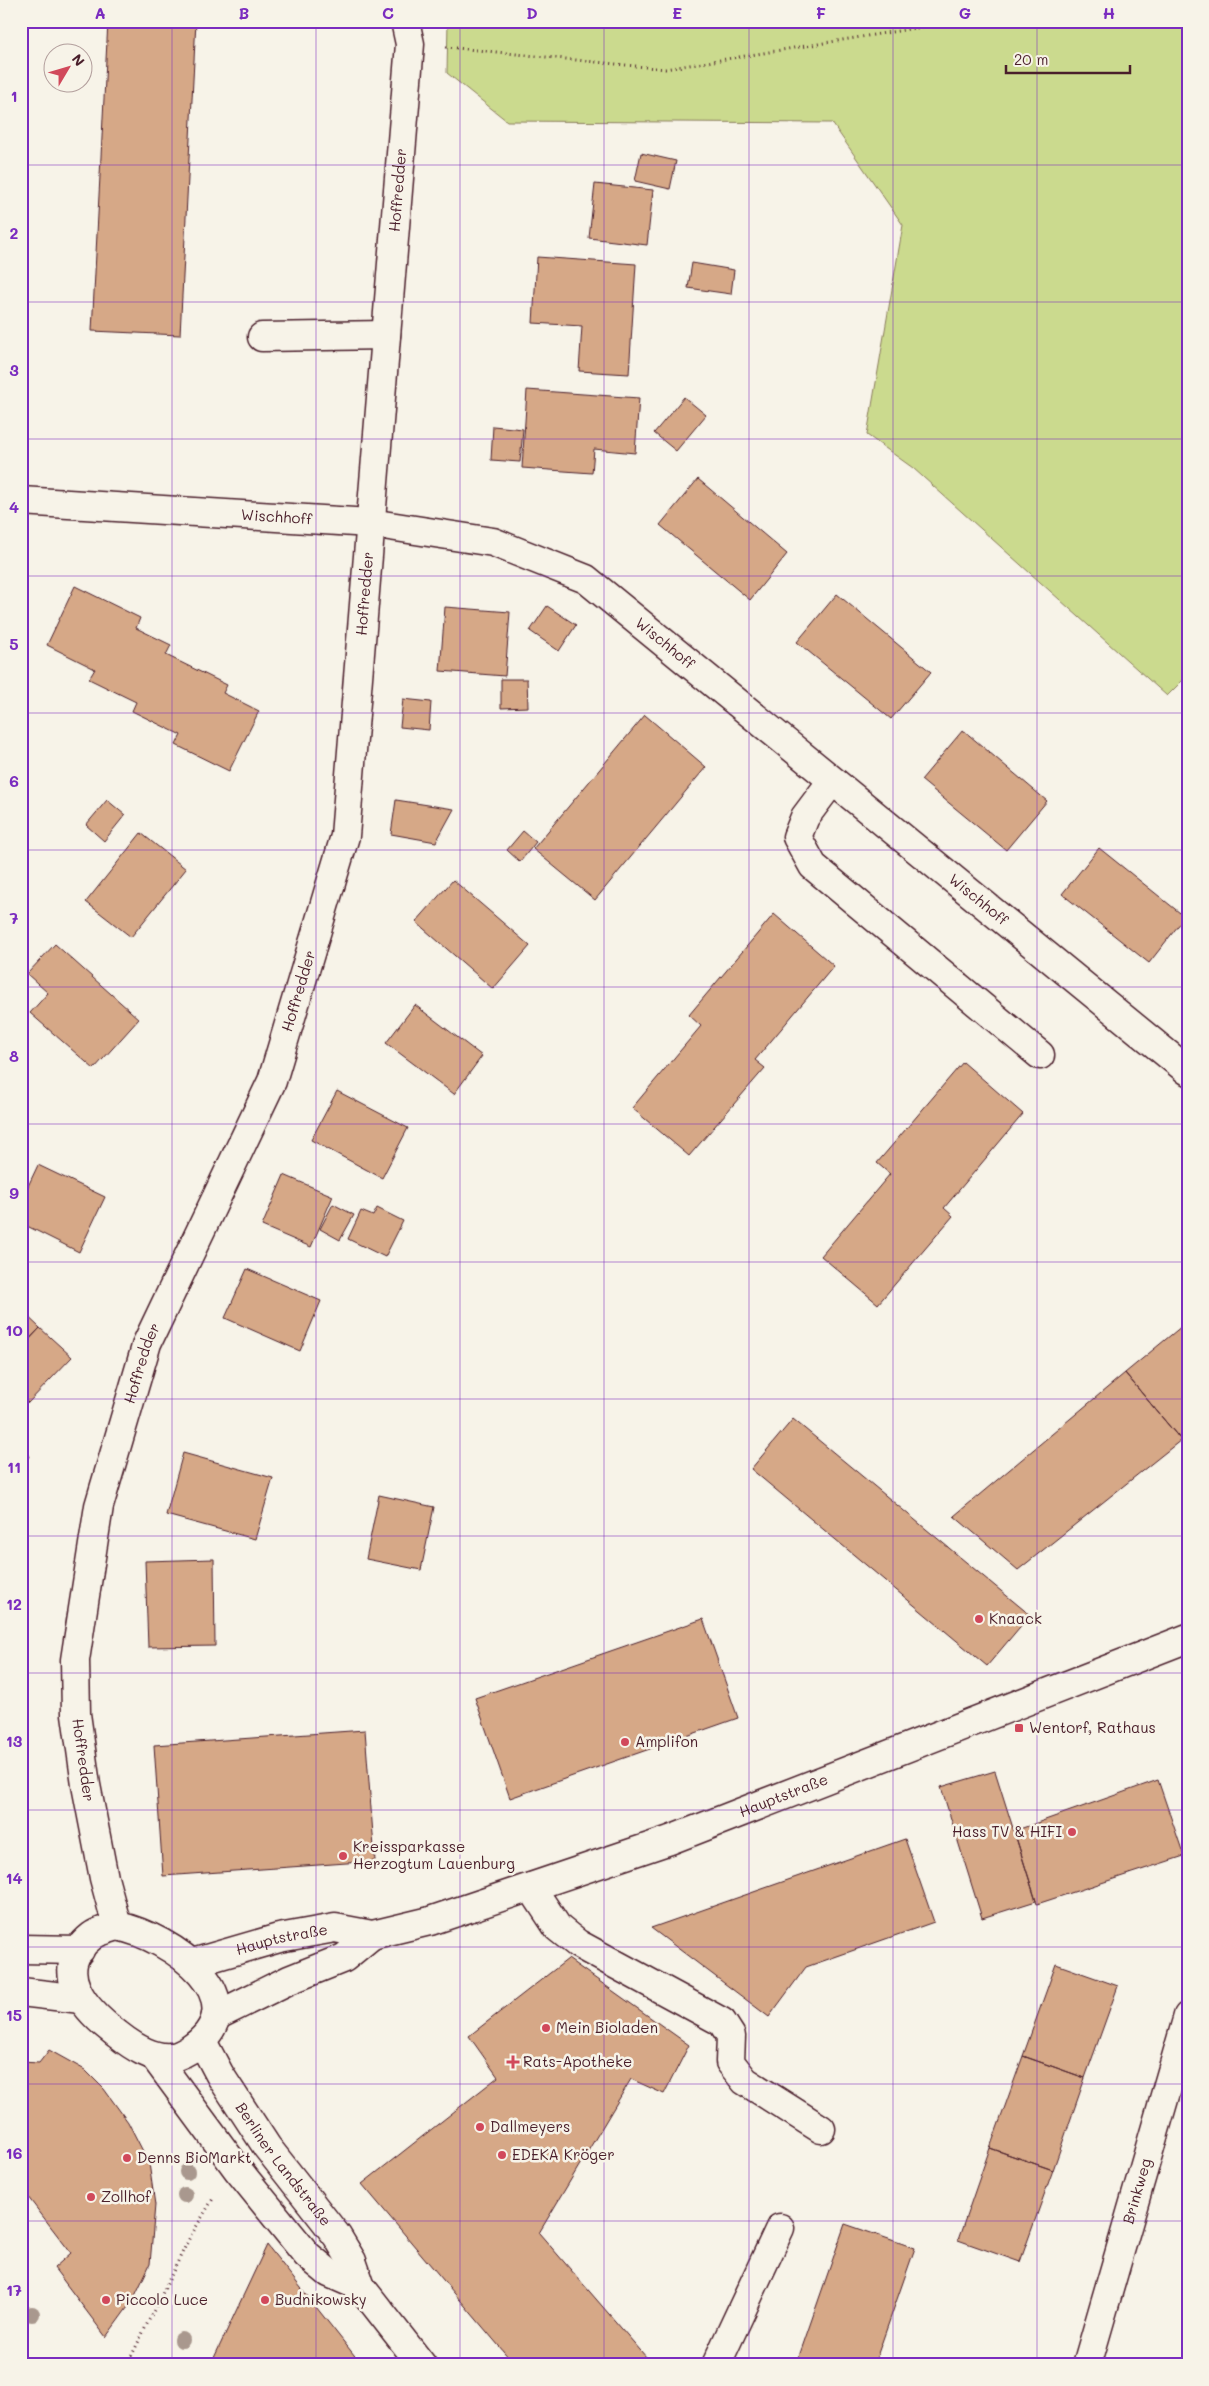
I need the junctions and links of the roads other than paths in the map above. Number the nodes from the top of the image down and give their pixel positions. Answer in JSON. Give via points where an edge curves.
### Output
{"nodes":[{"id":1,"x":408,"y":32,"type":"edge"},
{"id":2,"x":386,"y":335,"type":"junction"},
{"id":3,"x":262,"y":337,"type":"dead end"},
{"id":4,"x":21,"y":501,"type":"edge"},
{"id":5,"x":370,"y":523,"type":"junction"},
{"id":6,"x":832,"y":780,"type":"junction"},
{"id":7,"x":1040,"y":1055,"type":"dead end"},
{"id":8,"x":1188,"y":1071,"type":"edge"},
{"id":9,"x":1188,"y":1638,"type":"edge"},
{"id":10,"x":530,"y":1887,"type":"junction"},
{"id":11,"x":117,"y":1926,"type":"junction"},
{"id":12,"x":372,"y":1935,"type":"junction"},
{"id":13,"x":21,"y":1949,"type":"edge"},
{"id":14,"x":80,"y":1950,"type":"junction"},
{"id":15,"x":193,"y":1963,"type":"junction"},
{"id":16,"x":21,"y":1992,"type":"edge"},
{"id":17,"x":81,"y":1999,"type":"junction"},
{"id":18,"x":216,"y":2016,"type":"junction"},
{"id":19,"x":1188,"y":2016,"type":"edge"},
{"id":20,"x":202,"y":2042,"type":"junction"},
{"id":21,"x":154,"y":2056,"type":"junction"},
{"id":22,"x":821,"y":2128,"type":"dead end"},
{"id":23,"x":780,"y":2228,"type":"dead end"},
{"id":24,"x":362,"y":2287,"type":"junction"},
{"id":25,"x":422,"y":2365,"type":"edge"},
{"id":26,"x":716,"y":2365,"type":"edge"},
{"id":27,"x":1088,"y":2365,"type":"edge"}],
"edges":[{"from":1,"to":2,"type":"street","name":"Hoffredder"},
{"from":2,"to":3,"type":"street"},
{"from":2,"to":5,"type":"street","name":"Hoffredder"},
{"from":4,"to":5,"type":"street","name":"Wischhoff"},
{"from":5,"to":6,"type":"street","name":"Wischhoff","via":[[494,542],[586,579]]},
{"from":5,"to":11,"type":"street","name":"Hoffredder","via":[[345,836],[272,1081],[147,1343],[99,1506],[75,1660],[76,1714],[86,1785]]},
{"from":6,"to":7,"type":"street","via":[[805,817],[797,837],[813,866]]},
{"from":6,"to":8,"type":"street","name":"Wischhoff"},
{"from":9,"to":10,"type":"street","name":"Hauptstraße","via":[[679,1836]]},
{"from":10,"to":12,"type":"street","name":"Hauptstraße","via":[[430,1921]]},
{"from":10,"to":22,"type":"street","via":[[558,1928],[578,1944],[722,2022],[731,2036],[730,2062],[744,2080]]},
{"from":11,"to":14,"type":"street","via":[[93,1935]]},
{"from":11,"to":15,"type":"street","via":[[136,1930],[157,1940]]},
{"from":12,"to":15,"type":"street","name":"Hauptstraße","via":[[335,1928],[280,1938]]},
{"from":12,"to":18,"type":"street","name":"Hauptstraße","via":[[344,1958],[289,1980]]},
{"from":13,"to":14,"type":"street"},
{"from":14,"to":17,"type":"street","via":[[74,1962],[73,1980]]},
{"from":15,"to":18,"type":"street","via":[[216,1999]]},
{"from":16,"to":17,"type":"street"},
{"from":17,"to":21,"type":"street","via":[[94,2017],[125,2041]]},
{"from":18,"to":20,"type":"street","via":[[210,2033]]},
{"from":19,"to":27,"type":"street","name":"Brinkweg"},
{"from":20,"to":21,"type":"street","via":[[173,2058]]},
{"from":20,"to":24,"type":"street","name":"Berliner Landstraße","via":[[266,2146],[337,2236]]},
{"from":21,"to":24,"type":"street","name":"Berliner Landstraße","via":[[238,2170],[307,2255],[329,2273]]},
{"from":23,"to":26,"type":"street"},
{"from":24,"to":25,"type":"street","name":"Berliner Landstraße"}]}
